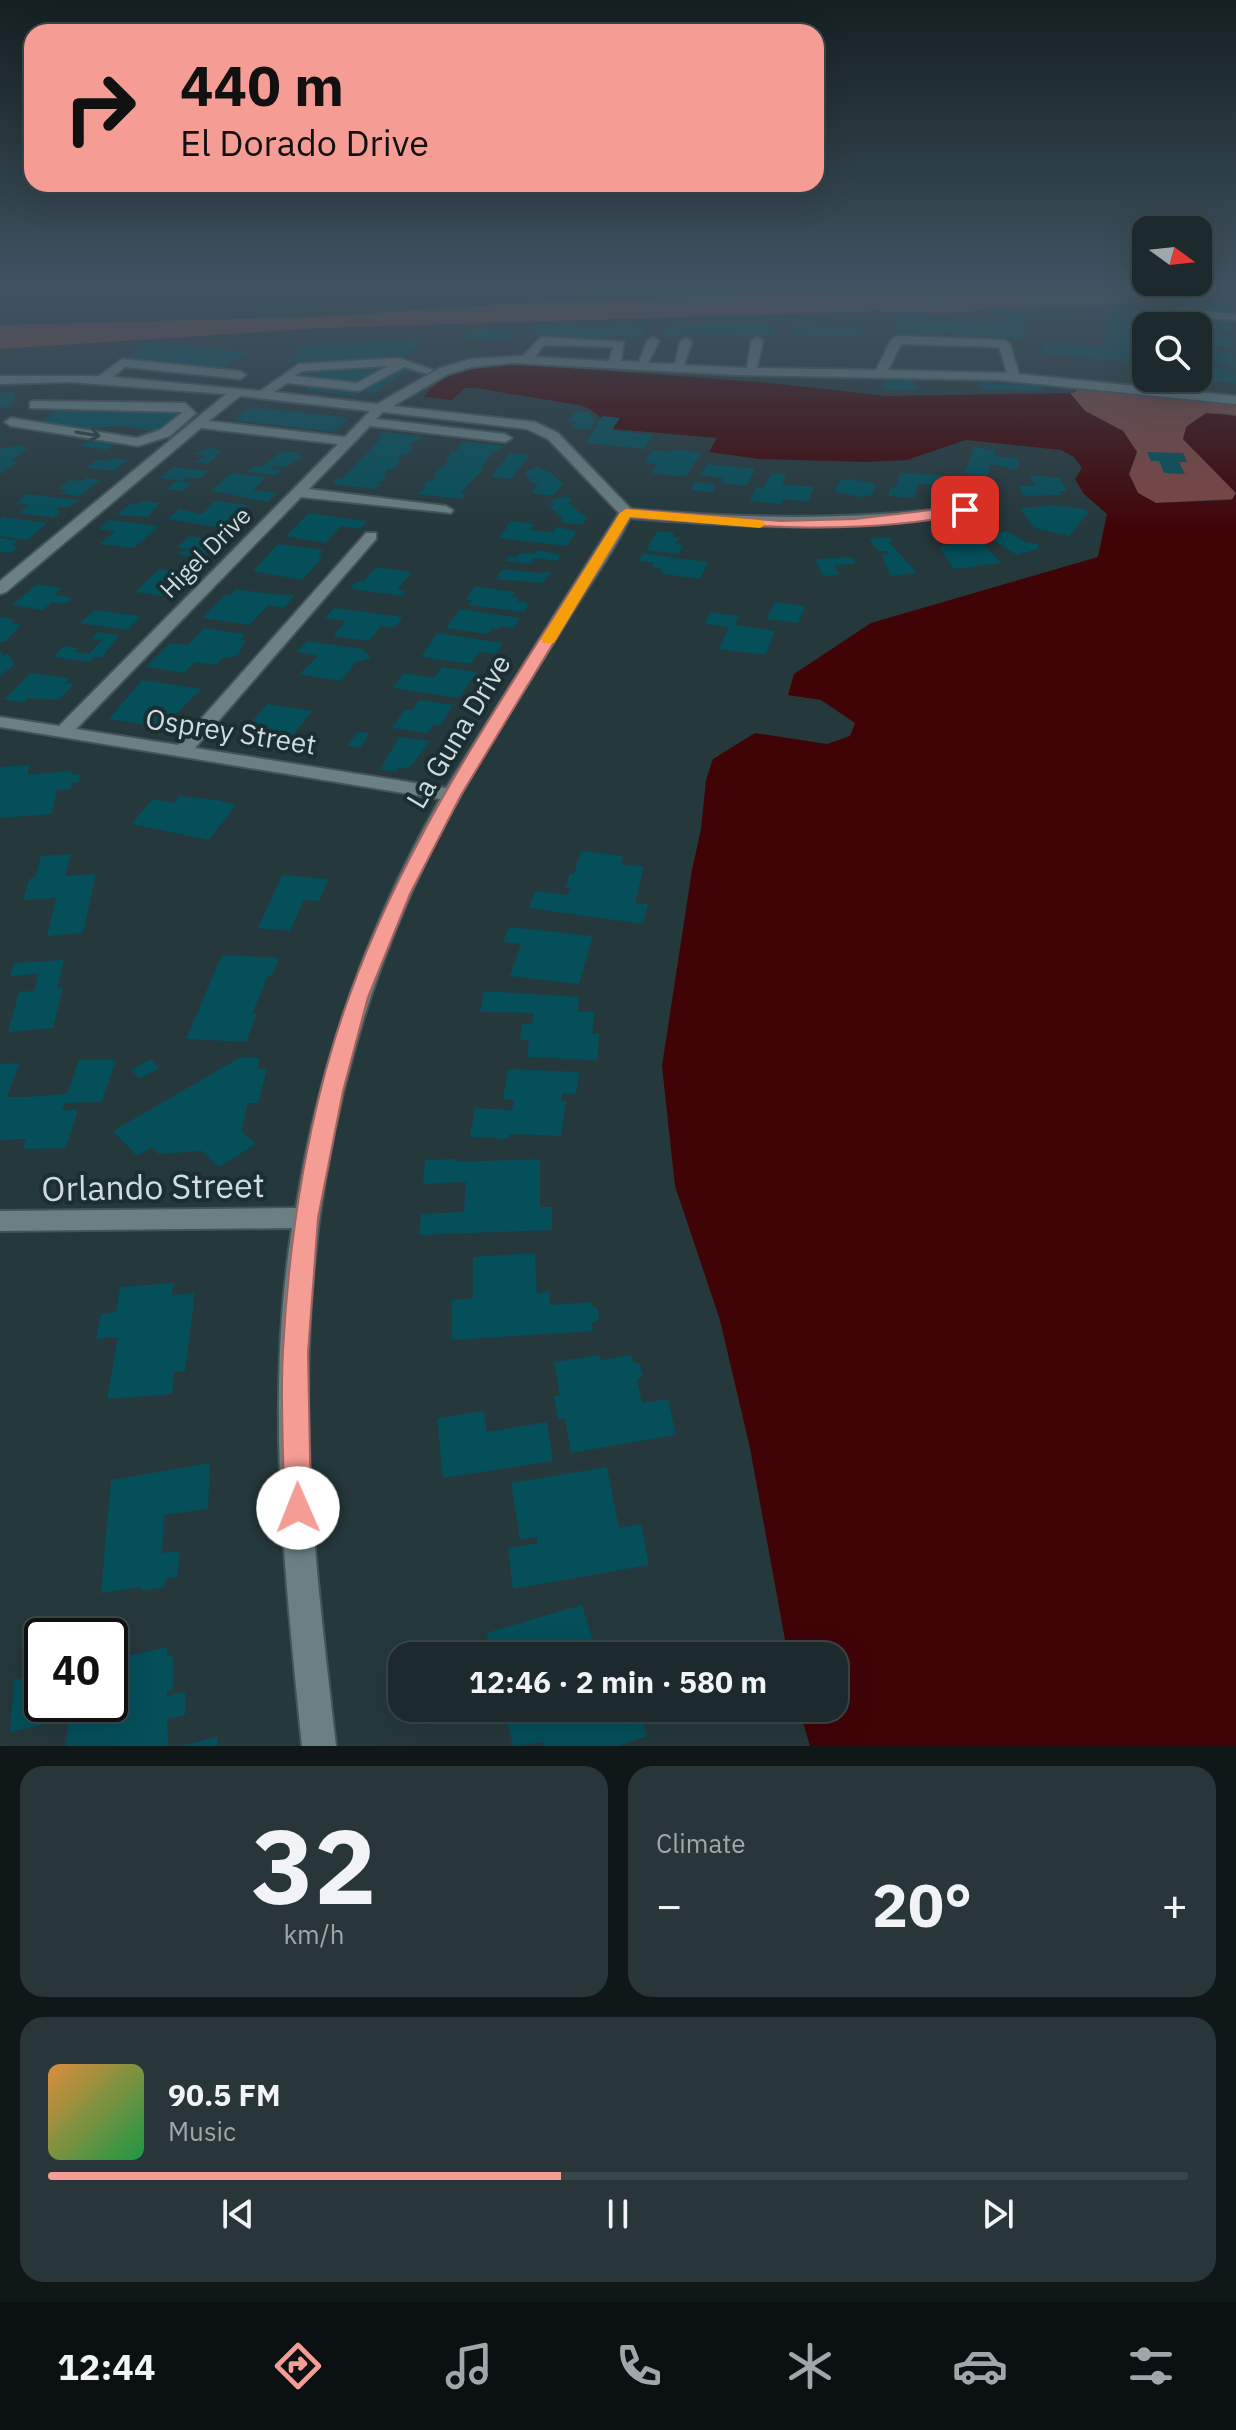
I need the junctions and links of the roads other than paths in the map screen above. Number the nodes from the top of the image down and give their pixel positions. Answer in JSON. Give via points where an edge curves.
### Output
{"nodes":[{"id":1,"x":118,"y":366,"type":"edge"},
{"id":2,"x":156,"y":366,"type":"edge"},
{"id":3,"x":330,"y":366,"type":"edge"},
{"id":4,"x":396,"y":366,"type":"edge"},
{"id":5,"x":414,"y":366,"type":"edge"},
{"id":6,"x":440,"y":366,"type":"edge"},
{"id":7,"x":461,"y":366,"type":"edge"},
{"id":8,"x":682,"y":366,"type":"edge"},
{"id":9,"x":768,"y":366,"type":"edge"},
{"id":10,"x":884,"y":366,"type":"edge"},
{"id":11,"x":1011,"y":366,"type":"edge"},
{"id":12,"x":427,"y":370,"type":"junction"},
{"id":13,"x":882,"y":370,"type":"junction"},
{"id":14,"x":1013,"y":374,"type":"junction"},
{"id":15,"x":69,"y":378,"type":"junction"},
{"id":16,"x":103,"y":379,"type":"junction"},
{"id":17,"x":285,"y":379,"type":"junction"},
{"id":18,"x":0,"y":380,"type":"edge"},
{"id":19,"x":1132,"y":384,"type":"edge"},
{"id":20,"x":221,"y":389,"type":"junction"},
{"id":21,"x":238,"y":391,"type":"junction"},
{"id":22,"x":1209,"y":392,"type":"edge"},
{"id":23,"x":264,"y":394,"type":"junction"},
{"id":24,"x":1236,"y":397,"type":"edge"},
{"id":25,"x":34,"y":405,"type":"junction"},
{"id":26,"x":374,"y":415,"type":"junction"},
{"id":27,"x":198,"y":424,"type":"junction"},
{"id":28,"x":6,"y":426,"type":"edge"},
{"id":29,"x":505,"y":438,"type":"dead end"},
{"id":30,"x":348,"y":441,"type":"junction"},
{"id":31,"x":298,"y":492,"type":"junction"},
{"id":32,"x":446,"y":510,"type":"dead end"},
{"id":33,"x":965,"y":510,"type":"dead end"},
{"id":34,"x":626,"y":513,"type":"junction"},
{"id":35,"x":371,"y":536,"type":"dead end"},
{"id":36,"x":0,"y":589,"type":"edge"},
{"id":37,"x":0,"y":722,"type":"edge"},
{"id":38,"x":63,"y":732,"type":"junction"},
{"id":39,"x":182,"y":752,"type":"junction"},
{"id":40,"x":453,"y":795,"type":"junction"},
{"id":41,"x":306,"y":1218,"type":"junction"},
{"id":42,"x":0,"y":1221,"type":"edge"},
{"id":43,"x":319,"y":1746,"type":"edge"}],
"edges":[{"from":1,"to":16,"type":"street"},
{"from":2,"to":20,"type":"street","via":[[240,375]]},
{"from":3,"to":17,"type":"street","via":[[299,368]]},
{"from":4,"to":17,"type":"street","via":[[359,387]]},
{"from":5,"to":12,"type":"street"},
{"from":6,"to":12,"type":"street"},
{"from":7,"to":26,"type":"street","via":[[436,375]]},
{"from":8,"to":13,"type":"street"},
{"from":9,"to":13,"type":"street"},
{"from":10,"to":13,"type":"street"},
{"from":11,"to":14,"type":"street"},
{"from":12,"to":26,"type":"street","via":[[381,399]]},
{"from":13,"to":14,"type":"street"},
{"from":14,"to":19,"type":"street"},
{"from":15,"to":16,"type":"street"},
{"from":15,"to":18,"type":"street"},
{"from":15,"to":25,"type":"street"},
{"from":16,"to":20,"type":"street"},
{"from":17,"to":23,"type":"street"},
{"from":20,"to":21,"type":"street"},
{"from":21,"to":23,"type":"street"},
{"from":21,"to":27,"type":"street"},
{"from":22,"to":24,"type":"street"},
{"from":23,"to":26,"type":"street"},
{"from":25,"to":28,"type":"street"},
{"from":28,"to":25,"type":"street","one_way":true,"via":[[138,442],[165,433],[190,413],[171,406]]},
{"from":26,"to":29,"type":"street"},
{"from":26,"to":30,"type":"street","name":"Higel Drive"},
{"from":26,"to":34,"type":"street","via":[[517,422],[543,430],[624,505]]},
{"from":27,"to":30,"type":"street"},
{"from":27,"to":36,"type":"street"},
{"from":30,"to":31,"type":"street","name":"Higel Drive"},
{"from":31,"to":32,"type":"street"},
{"from":31,"to":38,"type":"street","name":"Higel Drive"},
{"from":33,"to":34,"type":"street","via":[[792,525]]},
{"from":34,"to":40,"type":"street","name":"La Guna Drive"},
{"from":35,"to":39,"type":"street"},
{"from":37,"to":38,"type":"street","name":"Osprey Street"},
{"from":38,"to":39,"type":"street","name":"Osprey Street"},
{"from":39,"to":40,"type":"street","name":"Osprey Street"},
{"from":40,"to":41,"type":"street","name":"La Guna Drive","via":[[401,894],[358,997]]},
{"from":41,"to":42,"type":"street","name":"Orlando Street"},
{"from":41,"to":43,"type":"street","name":"La Guna Drive","via":[[295,1353],[297,1493]]}]}
